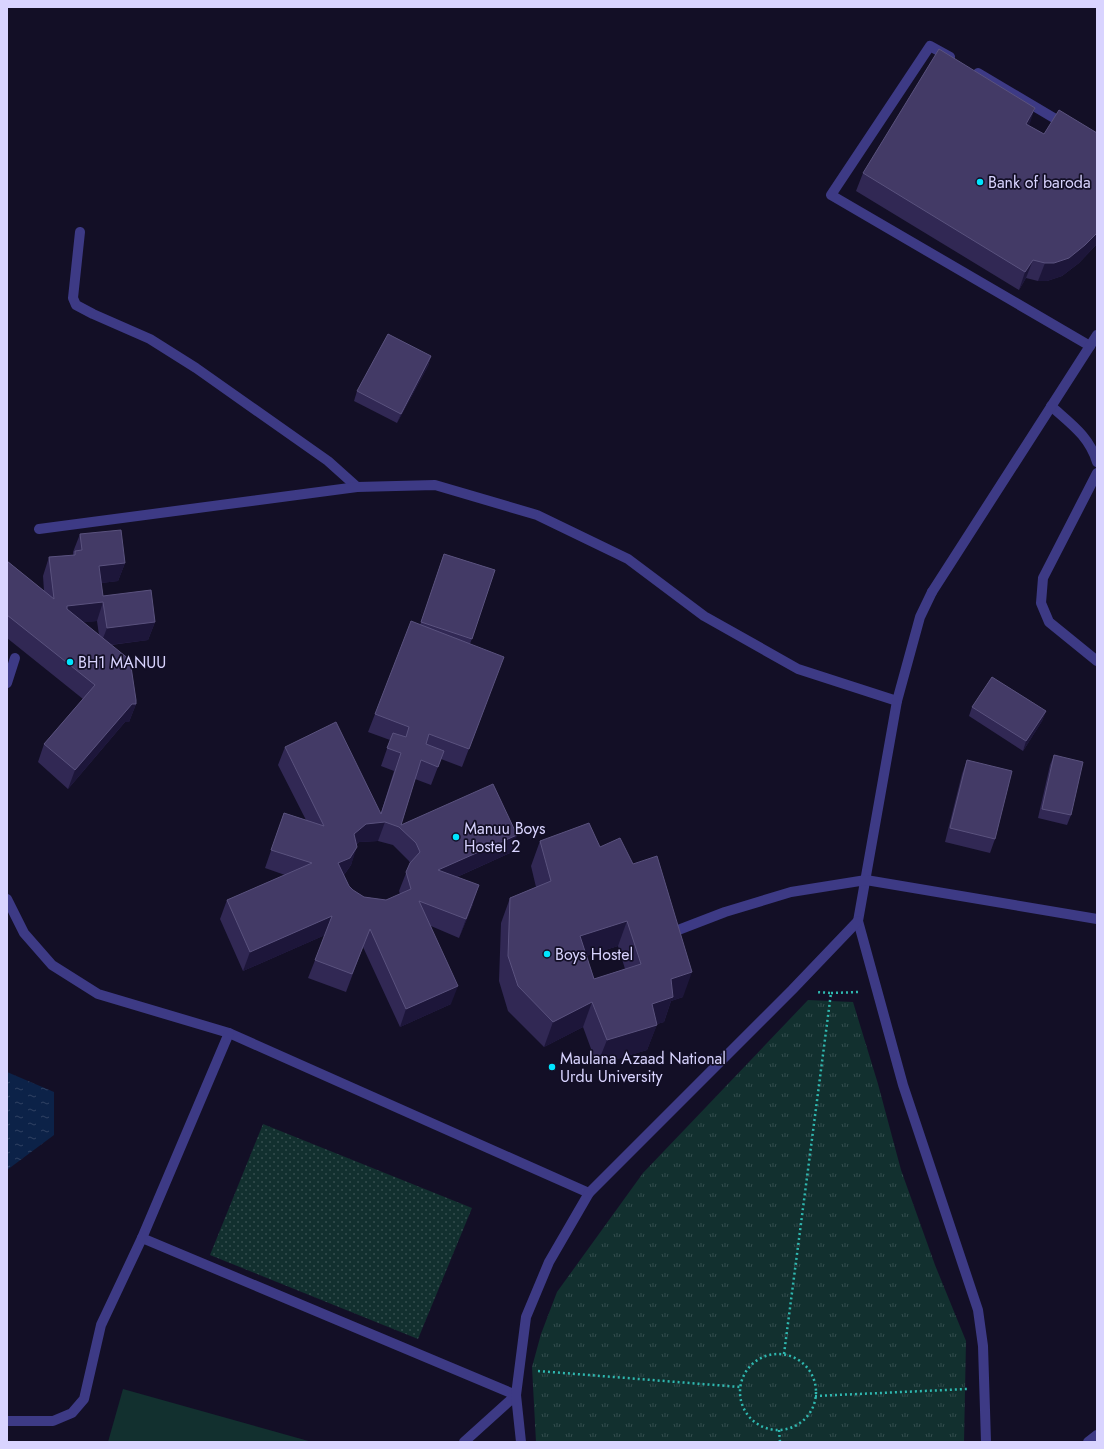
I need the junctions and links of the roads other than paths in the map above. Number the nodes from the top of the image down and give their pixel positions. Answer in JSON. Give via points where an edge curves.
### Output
{"nodes":[{"id":1,"x":957,"y":61,"type":"edge"},
{"id":2,"x":970,"y":69,"type":"edge"},
{"id":3,"x":1070,"y":128,"type":"edge"},
{"id":4,"x":80,"y":232,"type":"dead end"},
{"id":5,"x":1097,"y":335,"type":"edge"},
{"id":6,"x":1090,"y":346,"type":"junction"},
{"id":7,"x":1051,"y":406,"type":"junction"},
{"id":8,"x":1097,"y":462,"type":"edge"},
{"id":9,"x":1097,"y":473,"type":"edge"},
{"id":10,"x":357,"y":487,"type":"junction"},
{"id":11,"x":39,"y":529,"type":"dead end"},
{"id":12,"x":14,"y":658,"type":"dead end"},
{"id":13,"x":1097,"y":661,"type":"edge"},
{"id":14,"x":7,"y":683,"type":"edge"},
{"id":15,"x":897,"y":700,"type":"junction"},
{"id":16,"x":866,"y":880,"type":"junction"},
{"id":17,"x":7,"y":899,"type":"edge"},
{"id":18,"x":1097,"y":919,"type":"edge"},
{"id":19,"x":858,"y":921,"type":"junction"},
{"id":20,"x":673,"y":932,"type":"edge"},
{"id":21,"x":229,"y":1033,"type":"junction"},
{"id":22,"x":589,"y":1193,"type":"junction"},
{"id":23,"x":142,"y":1238,"type":"junction"},
{"id":24,"x":516,"y":1395,"type":"junction"},
{"id":25,"x":7,"y":1421,"type":"edge"},
{"id":26,"x":1097,"y":1435,"type":"edge"},
{"id":27,"x":464,"y":1442,"type":"edge"},
{"id":28,"x":521,"y":1442,"type":"edge"},
{"id":29,"x":986,"y":1442,"type":"edge"},
{"id":30,"x":1088,"y":1442,"type":"edge"}],
"edges":[{"from":1,"to":6,"type":"street","via":[[930,46],[831,195]]},
{"from":2,"to":3,"type":"street"},
{"from":4,"to":10,"type":"street","via":[[73,298],[76,305],[150,339],[196,368],[328,461]]},
{"from":5,"to":6,"type":"street"},
{"from":6,"to":7,"type":"street"},
{"from":7,"to":8,"type":"street","via":[[1084,436]]},
{"from":7,"to":15,"type":"street","via":[[932,592],[920,617]]},
{"from":9,"to":13,"type":"street","via":[[1043,578],[1041,603],[1049,622]]},
{"from":10,"to":11,"type":"street"},
{"from":10,"to":15,"type":"street","via":[[435,485],[537,515],[628,559],[704,616],[798,669]]},
{"from":12,"to":14,"type":"street"},
{"from":15,"to":16,"type":"street"},
{"from":16,"to":18,"type":"street"},
{"from":16,"to":19,"type":"street"},
{"from":16,"to":20,"type":"street","via":[[791,892],[725,912]]},
{"from":17,"to":21,"type":"street","via":[[24,933],[52,965],[98,994]]},
{"from":19,"to":22,"type":"street"},
{"from":19,"to":29,"type":"street","via":[[903,1085],[978,1310],[983,1346]]},
{"from":21,"to":22,"type":"street"},
{"from":21,"to":23,"type":"street"},
{"from":22,"to":24,"type":"street","via":[[549,1262],[526,1317]]},
{"from":23,"to":24,"type":"street"},
{"from":23,"to":25,"type":"street","via":[[101,1325],[84,1399],[72,1413],[53,1421]]},
{"from":24,"to":27,"type":"street"},
{"from":24,"to":28,"type":"street"},
{"from":26,"to":30,"type":"street"}]}
